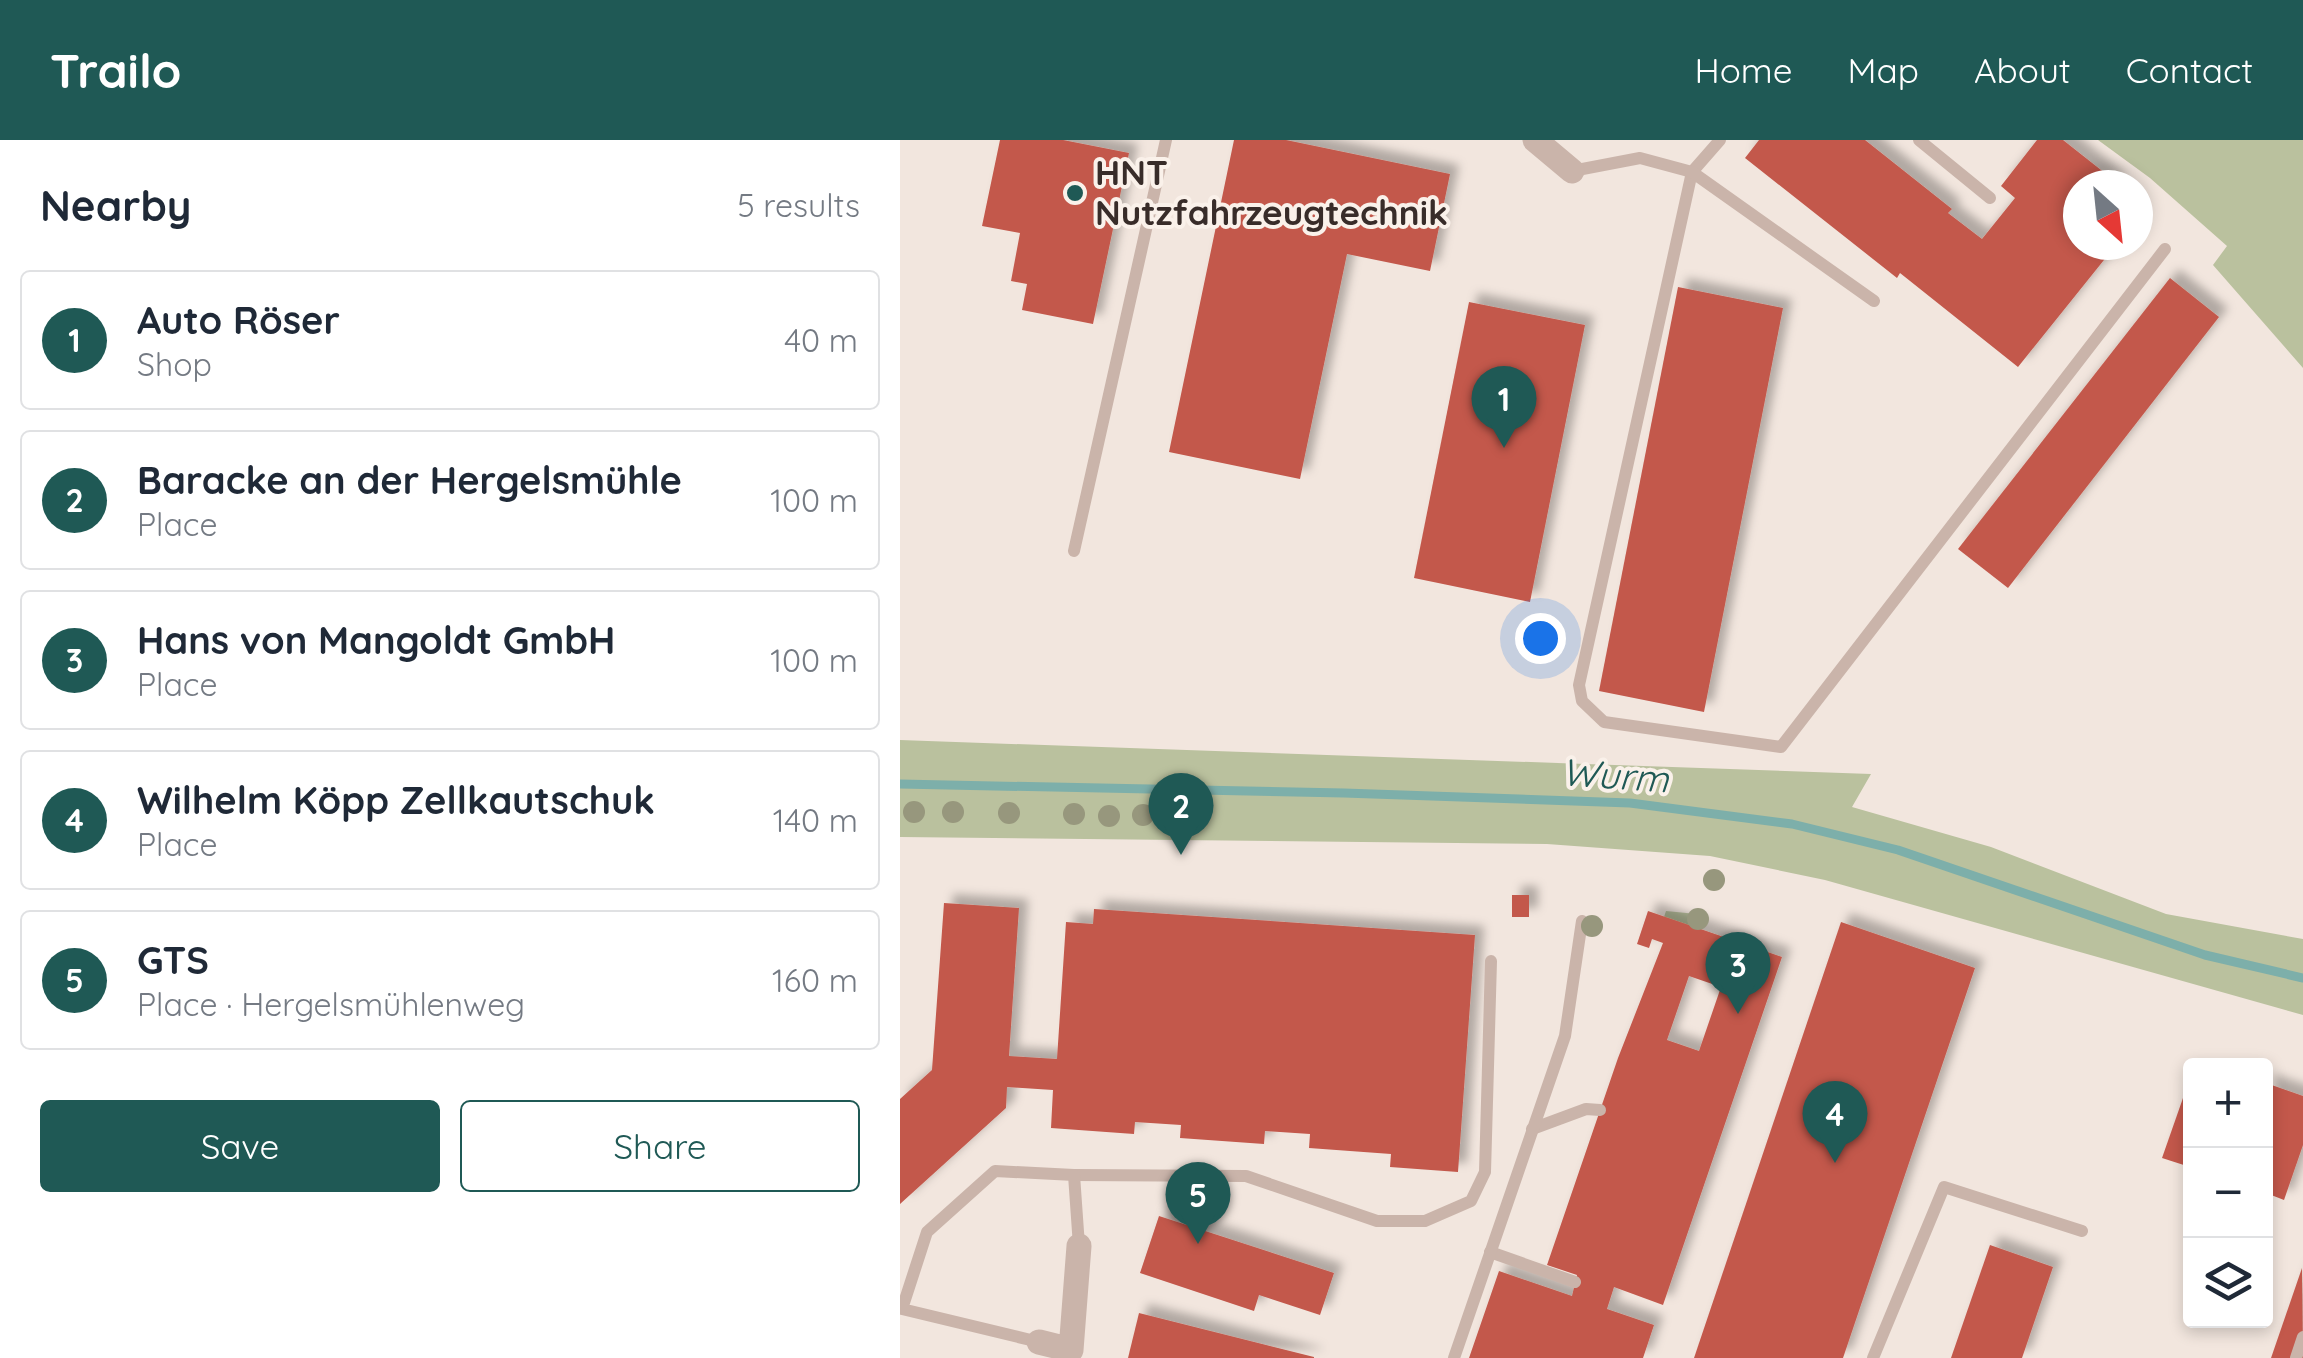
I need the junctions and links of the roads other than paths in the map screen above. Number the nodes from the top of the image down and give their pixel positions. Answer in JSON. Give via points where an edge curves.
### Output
{"nodes":[{"id":1,"x":1166,"y":140,"type":"edge"},
{"id":2,"x":1536,"y":140,"type":"edge"},
{"id":3,"x":1720,"y":140,"type":"edge"},
{"id":4,"x":1919,"y":140,"type":"edge"},
{"id":5,"x":1572,"y":171,"type":"joint"},
{"id":6,"x":1692,"y":172,"type":"junction"},
{"id":7,"x":1990,"y":198,"type":"dead end"},
{"id":8,"x":2164,"y":249,"type":"dead end"},
{"id":9,"x":1874,"y":301,"type":"dead end"},
{"id":10,"x":1074,"y":552,"type":"dead end"},
{"id":11,"x":1582,"y":921,"type":"dead end"},
{"id":12,"x":1491,"y":962,"type":"dead end"},
{"id":13,"x":1600,"y":1110,"type":"dead end"},
{"id":14,"x":1532,"y":1129,"type":"junction"},
{"id":15,"x":1074,"y":1174,"type":"junction"},
{"id":16,"x":2082,"y":1231,"type":"dead end"},
{"id":17,"x":1079,"y":1246,"type":"joint"},
{"id":18,"x":1490,"y":1252,"type":"junction"},
{"id":19,"x":1576,"y":1282,"type":"dead end"},
{"id":20,"x":2303,"y":1337,"type":"edge"},
{"id":21,"x":1039,"y":1342,"type":"joint"},
{"id":22,"x":1070,"y":1354,"type":"edge"},
{"id":23,"x":1454,"y":1358,"type":"edge"},
{"id":24,"x":1873,"y":1358,"type":"edge"},
{"id":25,"x":2296,"y":1358,"type":"edge"}],
"edges":[{"from":1,"to":10,"type":"lane"},
{"from":2,"to":5,"type":"street"},
{"from":3,"to":6,"type":"lane"},
{"from":4,"to":7,"type":"lane"},
{"from":5,"to":6,"type":"lane","via":[[1640,158]]},
{"from":6,"to":8,"type":"lane","via":[[1578,686],[1582,701],[1604,722],[1781,747]]},
{"from":6,"to":9,"type":"lane"},
{"from":11,"to":14,"type":"lane","via":[[1564,1036]]},
{"from":12,"to":15,"type":"lane","via":[[1485,1172],[1471,1201],[1426,1221],[1377,1221],[1246,1176]]},
{"from":13,"to":14,"type":"lane"},
{"from":14,"to":18,"type":"lane"},
{"from":15,"to":17,"type":"lane"},
{"from":15,"to":21,"type":"lane","via":[[996,1171],[927,1232],[902,1309]]},
{"from":16,"to":24,"type":"lane","via":[[1944,1187]]},
{"from":17,"to":22,"type":"street"},
{"from":18,"to":19,"type":"lane"},
{"from":18,"to":23,"type":"lane"},
{"from":20,"to":25,"type":"lane"},
{"from":21,"to":22,"type":"street"}]}
